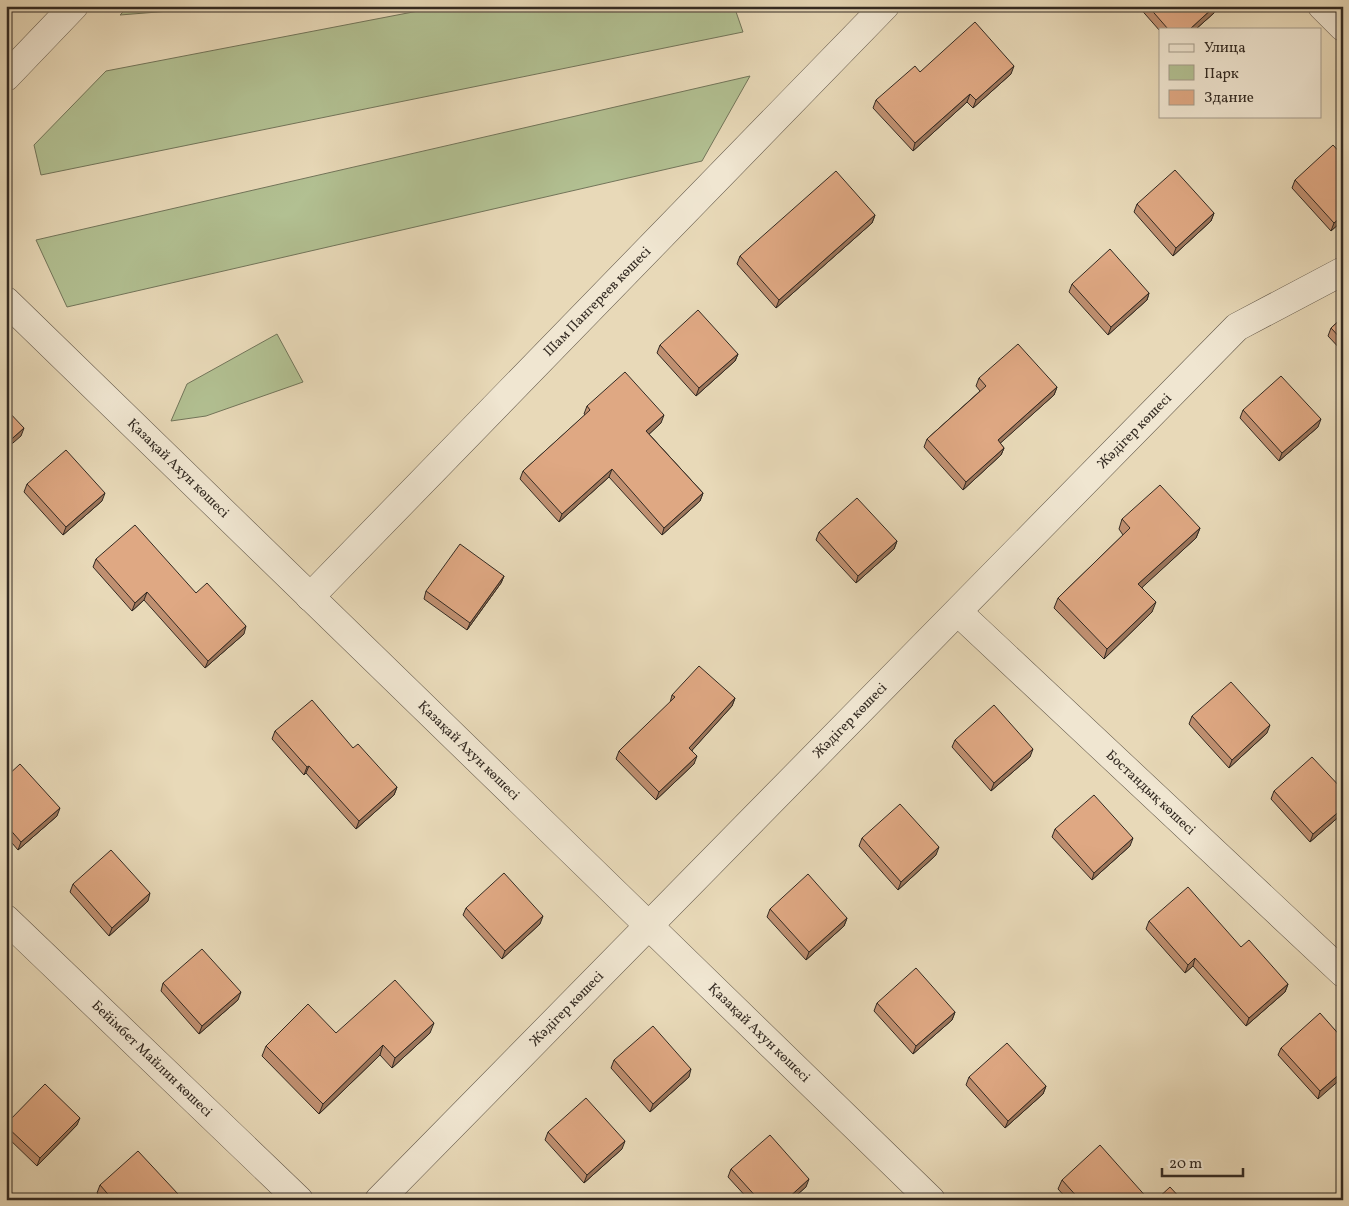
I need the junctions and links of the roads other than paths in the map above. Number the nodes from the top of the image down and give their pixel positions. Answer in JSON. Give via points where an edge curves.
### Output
{"nodes":[{"id":1,"x":74,"y":6,"type":"edge"},
{"id":2,"x":885,"y":6,"type":"edge"},
{"id":3,"x":1322,"y":6,"type":"edge"},
{"id":4,"x":1343,"y":27,"type":"edge"},
{"id":5,"x":6,"y":77,"type":"edge"},
{"id":6,"x":1343,"y":271,"type":"edge"},
{"id":7,"x":6,"y":301,"type":"edge"},
{"id":8,"x":310,"y":597,"type":"junction"},
{"id":9,"x":958,"y":612,"type":"junction"},
{"id":10,"x":7,"y":920,"type":"edge"},
{"id":11,"x":649,"y":926,"type":"junction"},
{"id":12,"x":1343,"y":972,"type":"edge"},
{"id":13,"x":299,"y":1200,"type":"edge"},
{"id":14,"x":379,"y":1200,"type":"edge"},
{"id":15,"x":931,"y":1200,"type":"edge"}],
"edges":[{"from":1,"to":5,"type":"street"},
{"from":2,"to":8,"type":"street","name":"Шам Пангереев көшесі"},
{"from":3,"to":4,"type":"street"},
{"from":6,"to":9,"type":"street","name":"Жәдігер көшесі","via":[[1237,328]]},
{"from":7,"to":8,"type":"street","name":"Қазақай Ахун көшесі"},
{"from":8,"to":11,"type":"street","name":"Қазақай Ахун көшесі"},
{"from":9,"to":11,"type":"street","name":"Жәдігер көшесі"},
{"from":9,"to":12,"type":"street","name":"Бостандық көшесі"},
{"from":10,"to":13,"type":"street","name":"Бейімбет Майлин көшесі"},
{"from":11,"to":14,"type":"street","name":"Жәдігер көшесі"},
{"from":11,"to":15,"type":"street","name":"Қазақай Ахун көшесі"}]}
